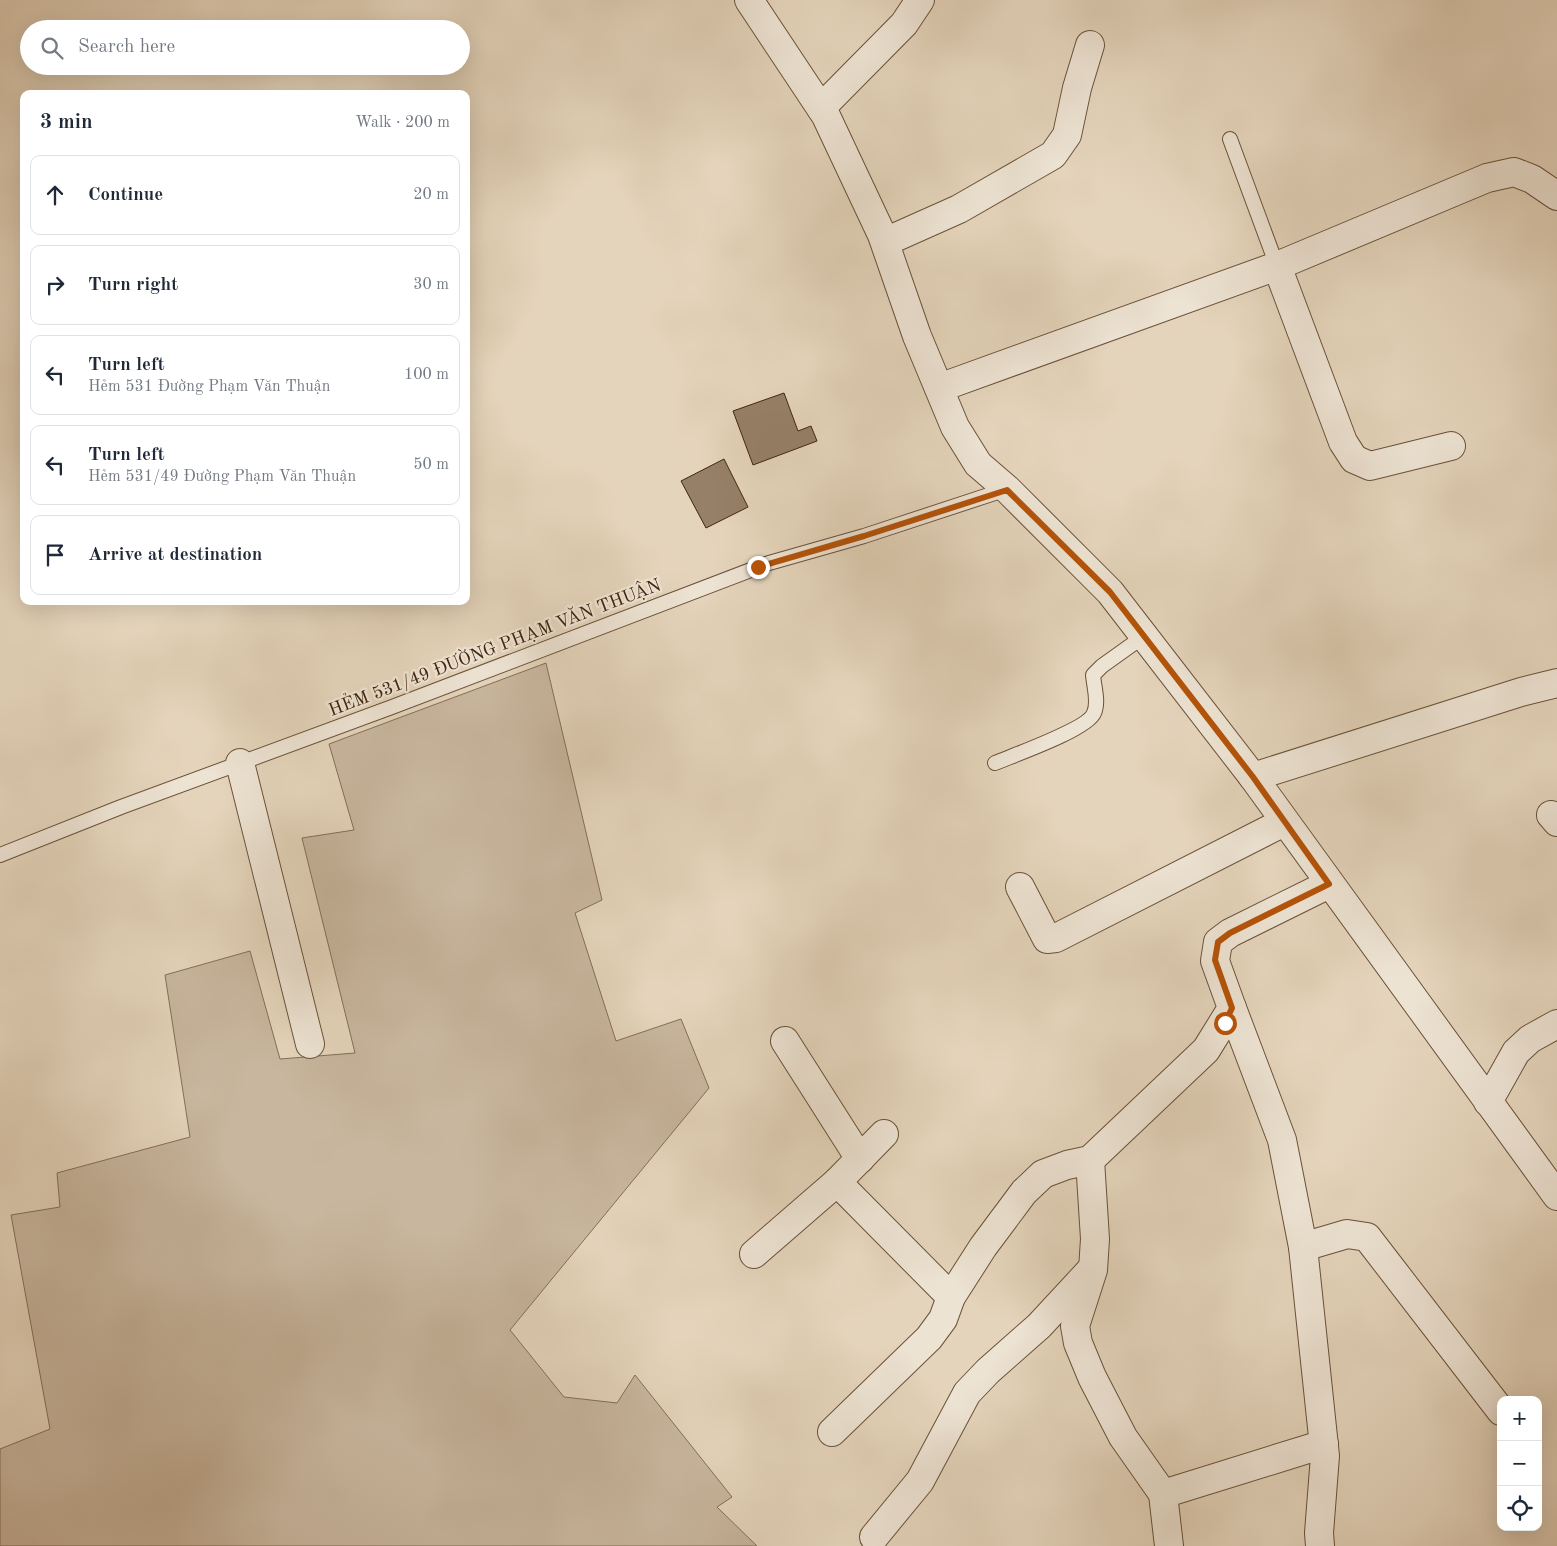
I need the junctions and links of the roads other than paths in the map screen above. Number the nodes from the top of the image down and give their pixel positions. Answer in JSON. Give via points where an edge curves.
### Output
{"nodes":[{"id":1,"x":749,"y":0,"type":"edge"},
{"id":2,"x":920,"y":0,"type":"edge"},
{"id":3,"x":1090,"y":45,"type":"dead end"},
{"id":4,"x":821,"y":108,"type":"junction"},
{"id":5,"x":1230,"y":139,"type":"dead end"},
{"id":6,"x":1557,"y":196,"type":"edge"},
{"id":7,"x":884,"y":242,"type":"junction"},
{"id":8,"x":1277,"y":266,"type":"junction"},
{"id":9,"x":939,"y":388,"type":"junction"},
{"id":10,"x":1451,"y":446,"type":"dead end"},
{"id":11,"x":1007,"y":490,"type":"junction"},
{"id":12,"x":1144,"y":636,"type":"junction"},
{"id":13,"x":1557,"y":683,"type":"edge"},
{"id":14,"x":240,"y":763,"type":"junction"},
{"id":15,"x":995,"y":763,"type":"dead end"},
{"id":16,"x":1253,"y":777,"type":"junction"},
{"id":17,"x":1284,"y":822,"type":"junction"},
{"id":18,"x":0,"y":855,"type":"edge"},
{"id":19,"x":1329,"y":884,"type":"junction"},
{"id":20,"x":1020,"y":887,"type":"dead end"},
{"id":21,"x":1232,"y":1008,"type":"junction"},
{"id":22,"x":1557,"y":1024,"type":"edge"},
{"id":23,"x":785,"y":1040,"type":"dead end"},
{"id":24,"x":310,"y":1044,"type":"dead end"},
{"id":25,"x":1488,"y":1102,"type":"junction"},
{"id":26,"x":884,"y":1134,"type":"dead end"},
{"id":27,"x":860,"y":1159,"type":"junction"},
{"id":28,"x":1090,"y":1160,"type":"junction"},
{"id":29,"x":837,"y":1182,"type":"junction"},
{"id":30,"x":1557,"y":1196,"type":"edge"},
{"id":31,"x":1303,"y":1246,"type":"junction"},
{"id":32,"x":754,"y":1254,"type":"dead end"},
{"id":33,"x":1093,"y":1270,"type":"junction"},
{"id":34,"x":952,"y":1297,"type":"junction"},
{"id":35,"x":1497,"y":1406,"type":"edge"},
{"id":36,"x":832,"y":1432,"type":"dead end"},
{"id":37,"x":1324,"y":1444,"type":"junction"},
{"id":38,"x":1163,"y":1494,"type":"junction"},
{"id":39,"x":874,"y":1537,"type":"dead end"},
{"id":40,"x":1168,"y":1546,"type":"edge"},
{"id":41,"x":1320,"y":1546,"type":"edge"}],
"edges":[{"from":1,"to":4,"type":"street"},
{"from":2,"to":4,"type":"street","via":[[904,24]]},
{"from":3,"to":7,"type":"street","via":[[1068,134],[1053,155],[959,209]]},
{"from":4,"to":7,"type":"street"},
{"from":5,"to":8,"type":"lane"},
{"from":6,"to":8,"type":"street","via":[[1532,179],[1514,172],[1487,178]]},
{"from":7,"to":9,"type":"street"},
{"from":8,"to":9,"type":"street"},
{"from":8,"to":10,"type":"street","via":[[1343,442],[1354,459],[1370,466]]},
{"from":9,"to":11,"type":"street","via":[[955,427],[978,464]]},
{"from":11,"to":12,"type":"street","via":[[1110,592]]},
{"from":11,"to":14,"type":"lane","name":"HẺM 531/49 ĐƯỜNG PHẠM VĂN THUẬN","via":[[769,563]]},
{"from":12,"to":15,"type":"lane","via":[[1093,675],[1094,716],[1080,728]]},
{"from":12,"to":16,"type":"street"},
{"from":13,"to":16,"type":"street"},
{"from":14,"to":18,"type":"lane","name":"HẺM 531/49 ĐƯỜNG PHẠM VĂN THUẬN"},
{"from":14,"to":24,"type":"street"},
{"from":16,"to":17,"type":"street"},
{"from":17,"to":19,"type":"street"},
{"from":17,"to":20,"type":"street","via":[[1056,938],[1047,938],[1041,931]]},
{"from":19,"to":21,"type":"street","via":[[1218,942],[1215,960]]},
{"from":19,"to":25,"type":"street"},
{"from":21,"to":28,"type":"street","via":[[1206,1050]]},
{"from":21,"to":31,"type":"street","via":[[1282,1140]]},
{"from":22,"to":25,"type":"street","via":[[1530,1039],[1516,1052]]},
{"from":23,"to":27,"type":"street"},
{"from":25,"to":30,"type":"street"},
{"from":26,"to":27,"type":"street"},
{"from":27,"to":29,"type":"street"},
{"from":28,"to":33,"type":"street","via":[[1095,1239]]},
{"from":28,"to":34,"type":"street","via":[[1067,1164],[1043,1174],[1024,1192],[983,1247]]},
{"from":29,"to":32,"type":"street"},
{"from":29,"to":34,"type":"street"},
{"from":31,"to":35,"type":"street","via":[[1347,1234],[1367,1237]]},
{"from":31,"to":37,"type":"street"},
{"from":33,"to":38,"type":"street","via":[[1075,1326],[1078,1344],[1123,1437]]},
{"from":33,"to":39,"type":"street","via":[[967,1393],[920,1481]]},
{"from":34,"to":36,"type":"street","via":[[943,1319],[929,1338]]},
{"from":37,"to":38,"type":"street"},
{"from":37,"to":41,"type":"street"},
{"from":38,"to":40,"type":"street"}]}
